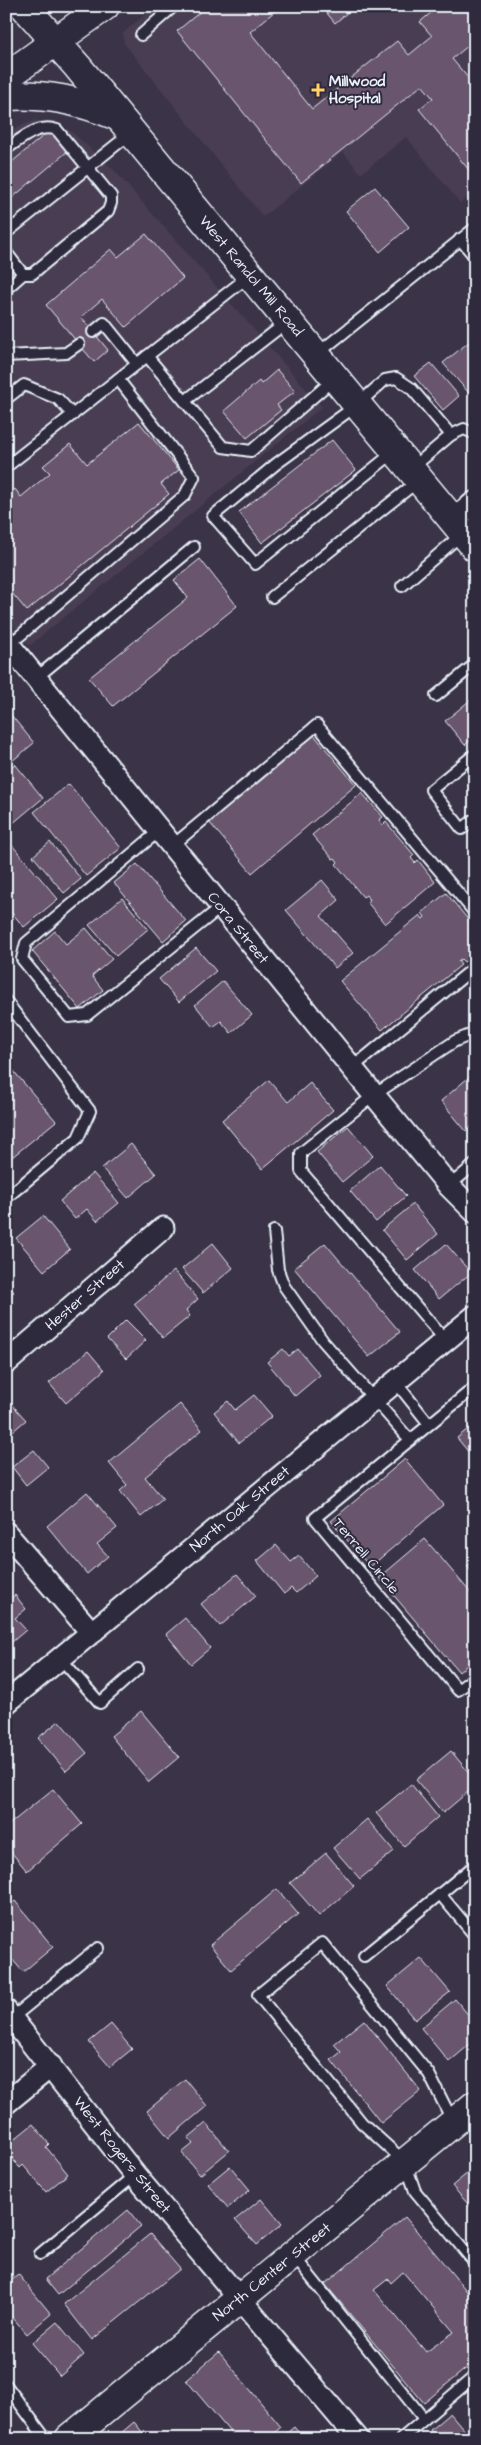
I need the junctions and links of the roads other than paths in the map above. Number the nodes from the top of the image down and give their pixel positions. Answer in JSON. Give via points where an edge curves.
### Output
{"nodes":[{"id":1,"x":24,"y":6,"type":"edge"},
{"id":2,"x":105,"y":6,"type":"edge"},
{"id":3,"x":174,"y":6,"type":"edge"},
{"id":4,"x":6,"y":18,"type":"edge"},
{"id":5,"x":141,"y":35,"type":"dead end"},
{"id":6,"x":57,"y":42,"type":"junction"},
{"id":7,"x":6,"y":77,"type":"edge"},
{"id":8,"x":6,"y":96,"type":"edge"},
{"id":9,"x":126,"y":125,"type":"junction"},
{"id":10,"x":6,"y":149,"type":"edge"},
{"id":11,"x":88,"y":167,"type":"junction"},
{"id":12,"x":475,"y":228,"type":"edge"},
{"id":13,"x":8,"y":229,"type":"edge"},
{"id":14,"x":460,"y":240,"type":"junction"},
{"id":15,"x":6,"y":252,"type":"edge"},
{"id":16,"x":475,"y":257,"type":"edge"},
{"id":17,"x":23,"y":274,"type":"junction"},
{"id":18,"x":250,"y":275,"type":"junction"},
{"id":19,"x":6,"y":289,"type":"edge"},
{"id":20,"x":288,"y":321,"type":"junction"},
{"id":21,"x":93,"y":332,"type":"dead end"},
{"id":22,"x":79,"y":344,"type":"dead end"},
{"id":23,"x":316,"y":355,"type":"junction"},
{"id":24,"x":6,"y":356,"type":"edge"},
{"id":25,"x":148,"y":356,"type":"junction"},
{"id":26,"x":137,"y":364,"type":"junction"},
{"id":27,"x":335,"y":378,"type":"junction"},
{"id":28,"x":118,"y":379,"type":"junction"},
{"id":29,"x":6,"y":398,"type":"edge"},
{"id":30,"x":185,"y":401,"type":"junction"},
{"id":31,"x":357,"y":405,"type":"junction"},
{"id":32,"x":73,"y":414,"type":"junction"},
{"id":33,"x":475,"y":434,"type":"edge"},
{"id":34,"x":451,"y":435,"type":"junction"},
{"id":35,"x":6,"y":467,"type":"edge"},
{"id":36,"x":408,"y":467,"type":"junction"},
{"id":37,"x":475,"y":502,"type":"edge"},
{"id":38,"x":463,"y":534,"type":"edge"},
{"id":39,"x":194,"y":547,"type":"dead end"},
{"id":40,"x":402,"y":586,"type":"dead end"},
{"id":41,"x":272,"y":597,"type":"dead end"},
{"id":42,"x":8,"y":643,"type":"edge"},
{"id":43,"x":475,"y":664,"type":"edge"},
{"id":44,"x":36,"y":678,"type":"junction"},
{"id":45,"x":436,"y":696,"type":"dead end"},
{"id":46,"x":475,"y":754,"type":"edge"},
{"id":47,"x":475,"y":819,"type":"edge"},
{"id":48,"x":166,"y":838,"type":"junction"},
{"id":49,"x":221,"y":907,"type":"junction"},
{"id":50,"x":475,"y":913,"type":"edge"},
{"id":51,"x":475,"y":967,"type":"edge"},
{"id":52,"x":6,"y":1001,"type":"edge"},
{"id":53,"x":475,"y":1033,"type":"edge"},
{"id":54,"x":352,"y":1068,"type":"junction"},
{"id":55,"x":374,"y":1095,"type":"junction"},
{"id":56,"x":475,"y":1164,"type":"edge"},
{"id":57,"x":449,"y":1186,"type":"junction"},
{"id":58,"x":6,"y":1198,"type":"edge"},
{"id":59,"x":475,"y":1212,"type":"edge"},
{"id":60,"x":163,"y":1228,"type":"dead end"},
{"id":61,"x":274,"y":1231,"type":"dead end"},
{"id":62,"x":475,"y":1316,"type":"edge"},
{"id":63,"x":445,"y":1340,"type":"junction"},
{"id":64,"x":6,"y":1363,"type":"edge"},
{"id":65,"x":395,"y":1381,"type":"junction"},
{"id":66,"x":475,"y":1386,"type":"edge"},
{"id":67,"x":375,"y":1398,"type":"junction"},
{"id":68,"x":429,"y":1424,"type":"junction"},
{"id":69,"x":410,"y":1440,"type":"junction"},
{"id":70,"x":6,"y":1533,"type":"edge"},
{"id":71,"x":92,"y":1633,"type":"junction"},
{"id":72,"x":61,"y":1658,"type":"junction"},
{"id":73,"x":138,"y":1669,"type":"dead end"},
{"id":74,"x":475,"y":1677,"type":"edge"},
{"id":75,"x":6,"y":1703,"type":"edge"},
{"id":76,"x":475,"y":1866,"type":"edge"},
{"id":77,"x":440,"y":1894,"type":"junction"},
{"id":78,"x":475,"y":1936,"type":"edge"},
{"id":79,"x":98,"y":1948,"type":"dead end"},
{"id":80,"x":364,"y":1956,"type":"dead end"},
{"id":81,"x":9,"y":2015,"type":"edge"},
{"id":82,"x":51,"y":2066,"type":"junction"},
{"id":83,"x":6,"y":2103,"type":"edge"},
{"id":84,"x":475,"y":2105,"type":"edge"},
{"id":85,"x":453,"y":2123,"type":"junction"},
{"id":86,"x":405,"y":2162,"type":"junction"},
{"id":87,"x":135,"y":2175,"type":"junction"},
{"id":88,"x":40,"y":2254,"type":"dead end"},
{"id":89,"x":293,"y":2255,"type":"junction"},
{"id":90,"x":475,"y":2263,"type":"edge"},
{"id":91,"x":240,"y":2298,"type":"junction"},
{"id":92,"x":475,"y":2376,"type":"edge"},
{"id":93,"x":6,"y":2385,"type":"edge"},
{"id":94,"x":424,"y":2419,"type":"junction"},
{"id":95,"x":46,"y":2439,"type":"edge"},
{"id":96,"x":69,"y":2439,"type":"edge"},
{"id":97,"x":358,"y":2439,"type":"edge"},
{"id":98,"x":401,"y":2439,"type":"edge"}],
"edges":[{"from":1,"to":4,"type":"main road"},
{"from":1,"to":6,"type":"main road","name":"West Randol Mill Road"},
{"from":2,"to":6,"type":"main road"},
{"from":3,"to":5,"type":"lane"},
{"from":6,"to":7,"type":"main road"},
{"from":6,"to":9,"type":"main road","name":"West Randol Mill Road"},
{"from":8,"to":9,"type":"main road","via":[[58,97],[88,104]]},
{"from":9,"to":11,"type":"lane"},
{"from":9,"to":18,"type":"main road","name":"West Randol Mill Road"},
{"from":10,"to":11,"type":"lane","via":[[35,130],[48,127],[57,130]]},
{"from":11,"to":13,"type":"lane"},
{"from":11,"to":17,"type":"lane","via":[[111,196],[108,210],[32,274]]},
{"from":12,"to":14,"type":"lane"},
{"from":14,"to":16,"type":"lane"},
{"from":14,"to":23,"type":"lane"},
{"from":15,"to":17,"type":"lane"},
{"from":17,"to":19,"type":"lane"},
{"from":18,"to":20,"type":"main road","name":"West Randol Mill Road"},
{"from":18,"to":25,"type":"lane"},
{"from":20,"to":23,"type":"main road","name":"West Randol Mill Road"},
{"from":20,"to":30,"type":"lane"},
{"from":21,"to":26,"type":"lane","via":[[104,323]]},
{"from":22,"to":24,"type":"lane","via":[[66,353]]},
{"from":23,"to":27,"type":"main road","name":"West Randol Mill Road"},
{"from":25,"to":26,"type":"lane"},
{"from":25,"to":30,"type":"lane"},
{"from":26,"to":28,"type":"lane"},
{"from":27,"to":30,"type":"lane","via":[[251,451],[223,447]]},
{"from":27,"to":31,"type":"main road","name":"West Randol Mill Road"},
{"from":28,"to":32,"type":"lane"},
{"from":28,"to":42,"type":"lane","via":[[194,476],[185,495]]},
{"from":29,"to":32,"type":"lane","via":[[24,385],[58,399]]},
{"from":31,"to":34,"type":"lane","via":[[385,380],[396,378],[411,388]]},
{"from":31,"to":36,"type":"main road","name":"West Randol Mill Road"},
{"from":31,"to":36,"type":"lane","via":[[276,464],[213,516],[255,564]]},
{"from":32,"to":35,"type":"lane"},
{"from":33,"to":34,"type":"lane","via":[[464,429]]},
{"from":34,"to":36,"type":"lane"},
{"from":36,"to":38,"type":"main road","name":"West Randol Mill Road"},
{"from":36,"to":41,"type":"lane"},
{"from":37,"to":38,"type":"street"},
{"from":38,"to":40,"type":"lane"},
{"from":39,"to":44,"type":"lane"},
{"from":42,"to":44,"type":"street","name":"Cora Street"},
{"from":43,"to":45,"type":"lane"},
{"from":44,"to":48,"type":"street","name":"Cora Street"},
{"from":46,"to":47,"type":"lane","via":[[431,790],[462,829]]},
{"from":48,"to":49,"type":"street","name":"Cora Street"},
{"from":48,"to":49,"type":"lane","via":[[26,943],[22,959],[69,1017],[87,1015]]},
{"from":48,"to":50,"type":"lane","via":[[317,725]]},
{"from":49,"to":54,"type":"street","name":"Cora Street"},
{"from":51,"to":54,"type":"lane"},
{"from":52,"to":58,"type":"lane","via":[[90,1111],[78,1138]]},
{"from":53,"to":55,"type":"lane","via":[[455,1041]]},
{"from":54,"to":55,"type":"street","name":"Cora Street"},
{"from":55,"to":57,"type":"street","name":"Cora Street"},
{"from":55,"to":63,"type":"lane","via":[[301,1153],[301,1172]]},
{"from":56,"to":57,"type":"lane"},
{"from":57,"to":59,"type":"street","name":"Cora Street"},
{"from":60,"to":64,"type":"street","name":"Hester Street"},
{"from":61,"to":67,"type":"lane","via":[[278,1270],[284,1286],[323,1341]]},
{"from":62,"to":63,"type":"street","name":"North Oak Street"},
{"from":63,"to":65,"type":"street","name":"North Oak Street"},
{"from":65,"to":67,"type":"street","name":"North Oak Street"},
{"from":65,"to":68,"type":"lane"},
{"from":66,"to":68,"type":"lane","name":"Terrell Circle"},
{"from":67,"to":69,"type":"lane"},
{"from":67,"to":71,"type":"street","name":"North Oak Street"},
{"from":68,"to":69,"type":"lane","name":"Terrell Circle"},
{"from":69,"to":74,"type":"lane","name":"Terrell Circle","via":[[315,1518],[458,1690]]},
{"from":70,"to":71,"type":"street"},
{"from":71,"to":72,"type":"street","name":"North Oak Street"},
{"from":72,"to":73,"type":"lane","via":[[100,1703]]},
{"from":72,"to":75,"type":"street","name":"North Oak Street"},
{"from":76,"to":77,"type":"lane"},
{"from":77,"to":78,"type":"lane"},
{"from":77,"to":80,"type":"lane"},
{"from":79,"to":81,"type":"lane"},
{"from":81,"to":82,"type":"street","name":"West Rogers Street"},
{"from":82,"to":83,"type":"street"},
{"from":82,"to":87,"type":"street","name":"West Rogers Street"},
{"from":84,"to":85,"type":"main road","name":"North Center Street"},
{"from":85,"to":86,"type":"main road","name":"North Center Street"},
{"from":85,"to":86,"type":"lane","via":[[429,2074],[322,1943],[258,1995],[362,2123]]},
{"from":86,"to":89,"type":"main road","name":"North Center Street"},
{"from":86,"to":90,"type":"lane","via":[[415,2191]]},
{"from":87,"to":88,"type":"lane"},
{"from":87,"to":91,"type":"street","name":"West Rogers Street"},
{"from":89,"to":91,"type":"main road","name":"North Center Street"},
{"from":89,"to":94,"type":"lane"},
{"from":91,"to":96,"type":"main road","name":"North Center Street"},
{"from":91,"to":97,"type":"street","name":"West Rogers Street"},
{"from":92,"to":94,"type":"lane"},
{"from":93,"to":95,"type":"lane"},
{"from":94,"to":98,"type":"lane"}]}
